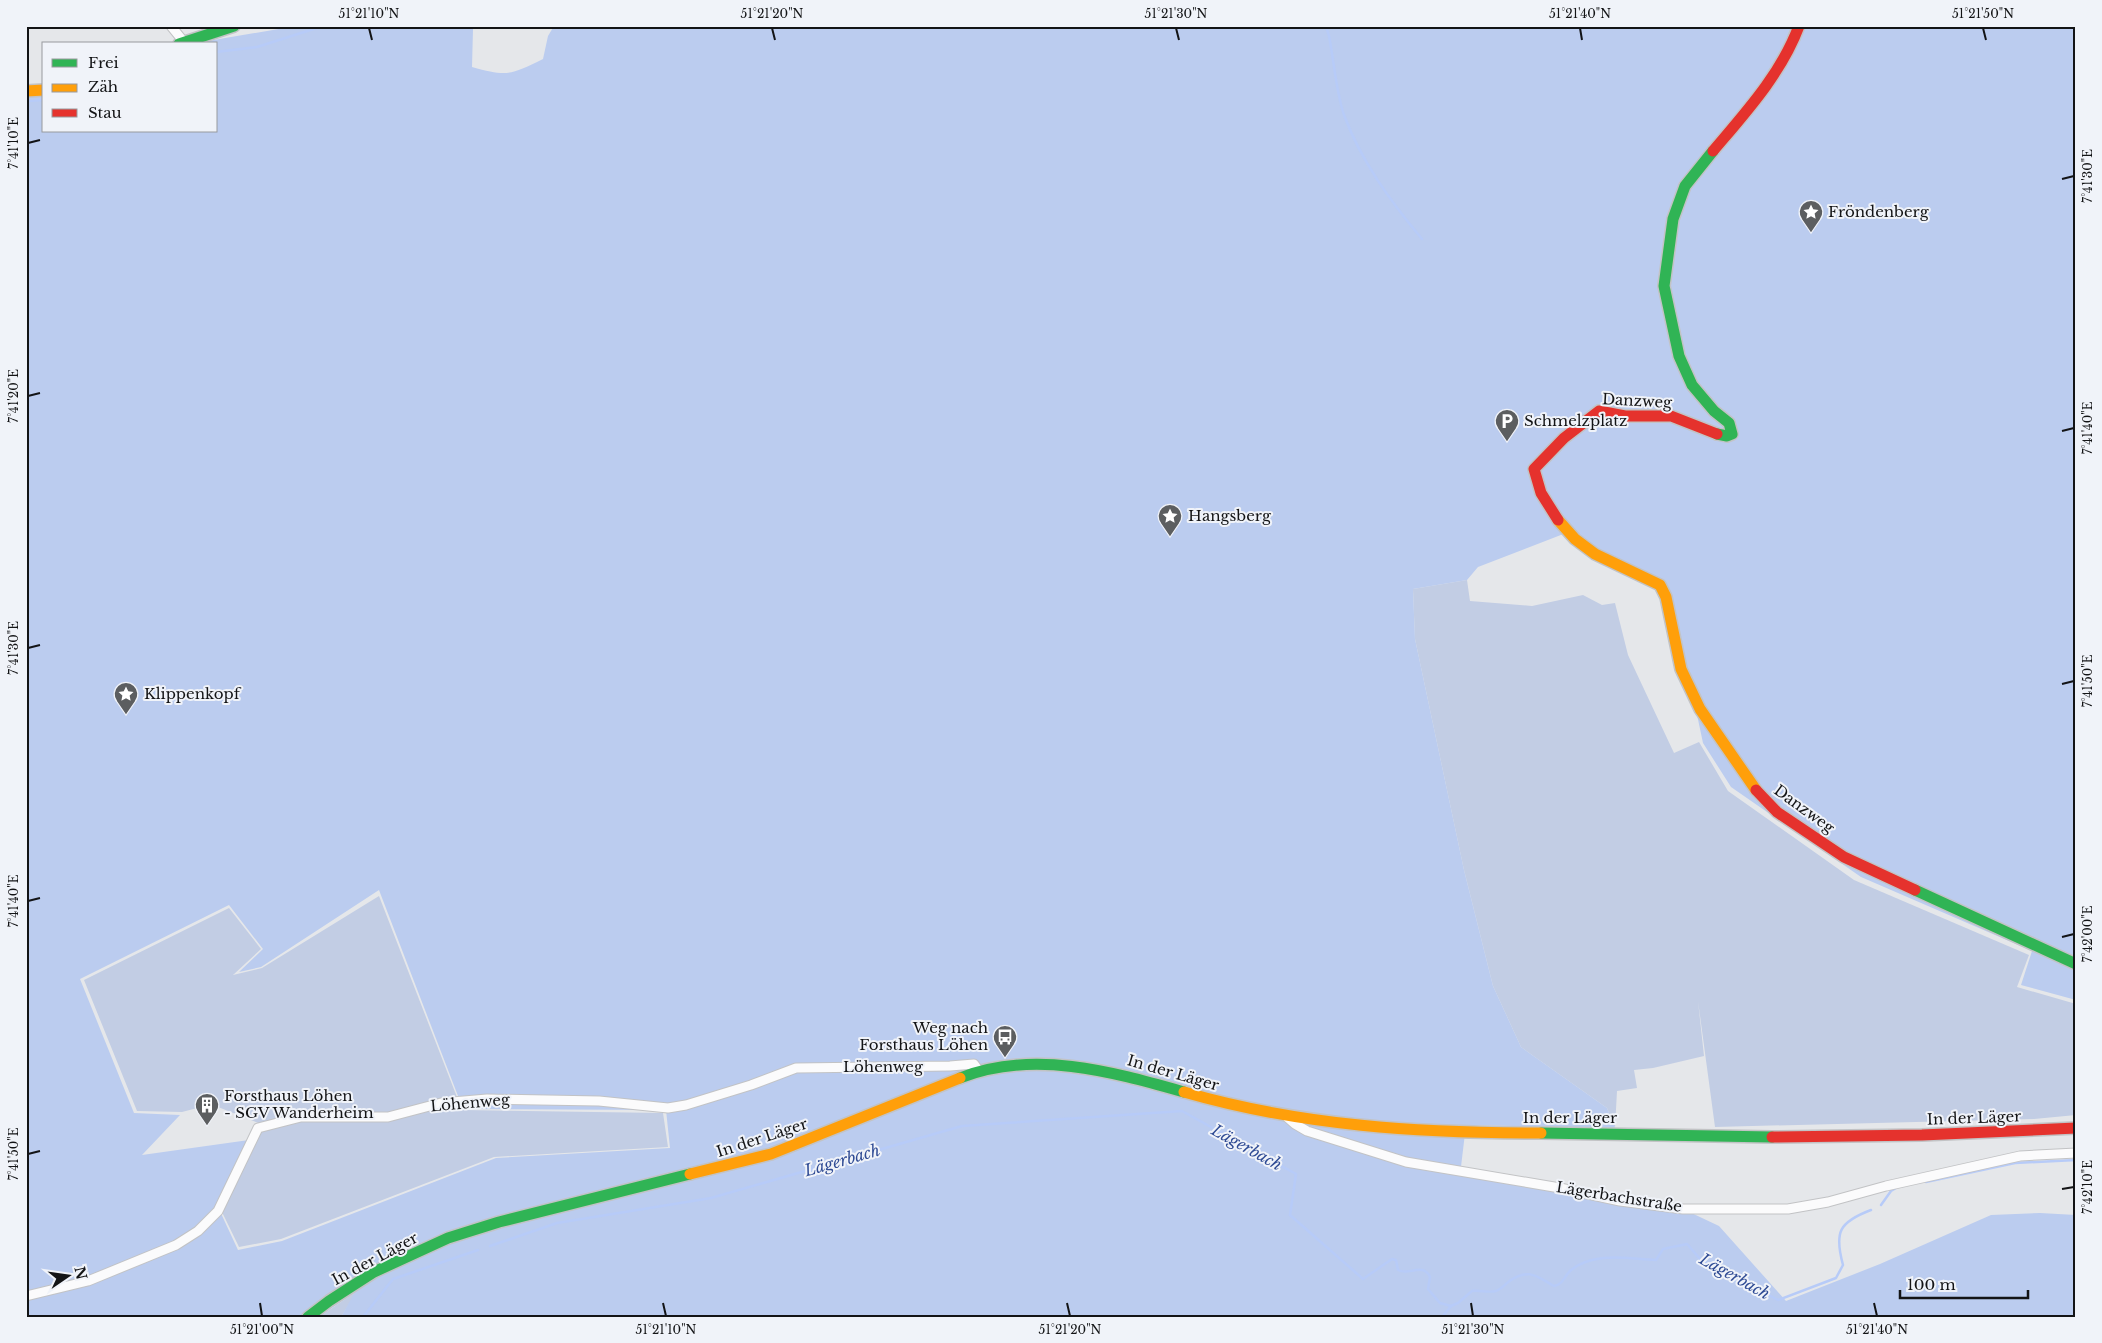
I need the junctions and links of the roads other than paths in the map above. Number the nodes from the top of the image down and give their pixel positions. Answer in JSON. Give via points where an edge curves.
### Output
{"nodes":[{"id":1,"x":171,"y":26,"type":"edge"},
{"id":2,"x":234,"y":26,"type":"edge"},
{"id":3,"x":1799,"y":26,"type":"edge"},
{"id":4,"x":180,"y":42,"type":"edge"},
{"id":5,"x":184,"y":42,"type":"edge"},
{"id":6,"x":42,"y":90,"type":"edge"},
{"id":7,"x":26,"y":91,"type":"edge"},
{"id":8,"x":2076,"y":964,"type":"edge"},
{"id":9,"x":979,"y":1071,"type":"junction"},
{"id":10,"x":1288,"y":1117,"type":"junction"},
{"id":11,"x":2076,"y":1128,"type":"edge"},
{"id":12,"x":2076,"y":1153,"type":"edge"},
{"id":13,"x":26,"y":1296,"type":"edge"},
{"id":14,"x":308,"y":1317,"type":"edge"}],
"edges":[{"from":1,"to":4,"type":"street"},
{"from":2,"to":5,"type":"main road"},
{"from":3,"to":8,"type":"main road","name":"Danzweg","via":[[1790,50],[1763,91],[1685,186],[1672,219],[1664,286],[1679,356],[1692,385],[1729,423],[1732,434],[1720,436],[1669,416],[1616,415],[1599,411],[1580,424],[1542,460],[1534,469],[1535,480],[1546,504],[1586,548],[1660,585],[1666,597],[1681,669],[1700,709],[1756,790],[1777,812],[1853,861]]},
{"from":6,"to":7,"type":"main road"},
{"from":9,"to":10,"type":"main road","name":"In der Läger","via":[[1028,1064],[1107,1070],[1216,1101]]},
{"from":9,"to":13,"type":"street","name":"Löhenweg","via":[[974,1064],[796,1068],[752,1085],[668,1108],[599,1101],[487,1099],[441,1103],[388,1117],[301,1117],[258,1128],[218,1211],[198,1231],[176,1244],[88,1281]]},
{"from":9,"to":14,"type":"main road","name":"In der Läger","via":[[771,1154],[461,1233],[386,1267],[345,1290]]},
{"from":10,"to":11,"type":"main road","name":"In der Läger","via":[[1390,1129],[1462,1133],[1829,1137]]},
{"from":10,"to":12,"type":"street","name":"Lägerbachstraße","via":[[1307,1131],[1406,1162],[1620,1201],[1683,1209],[1788,1209],[2020,1156]]}]}
